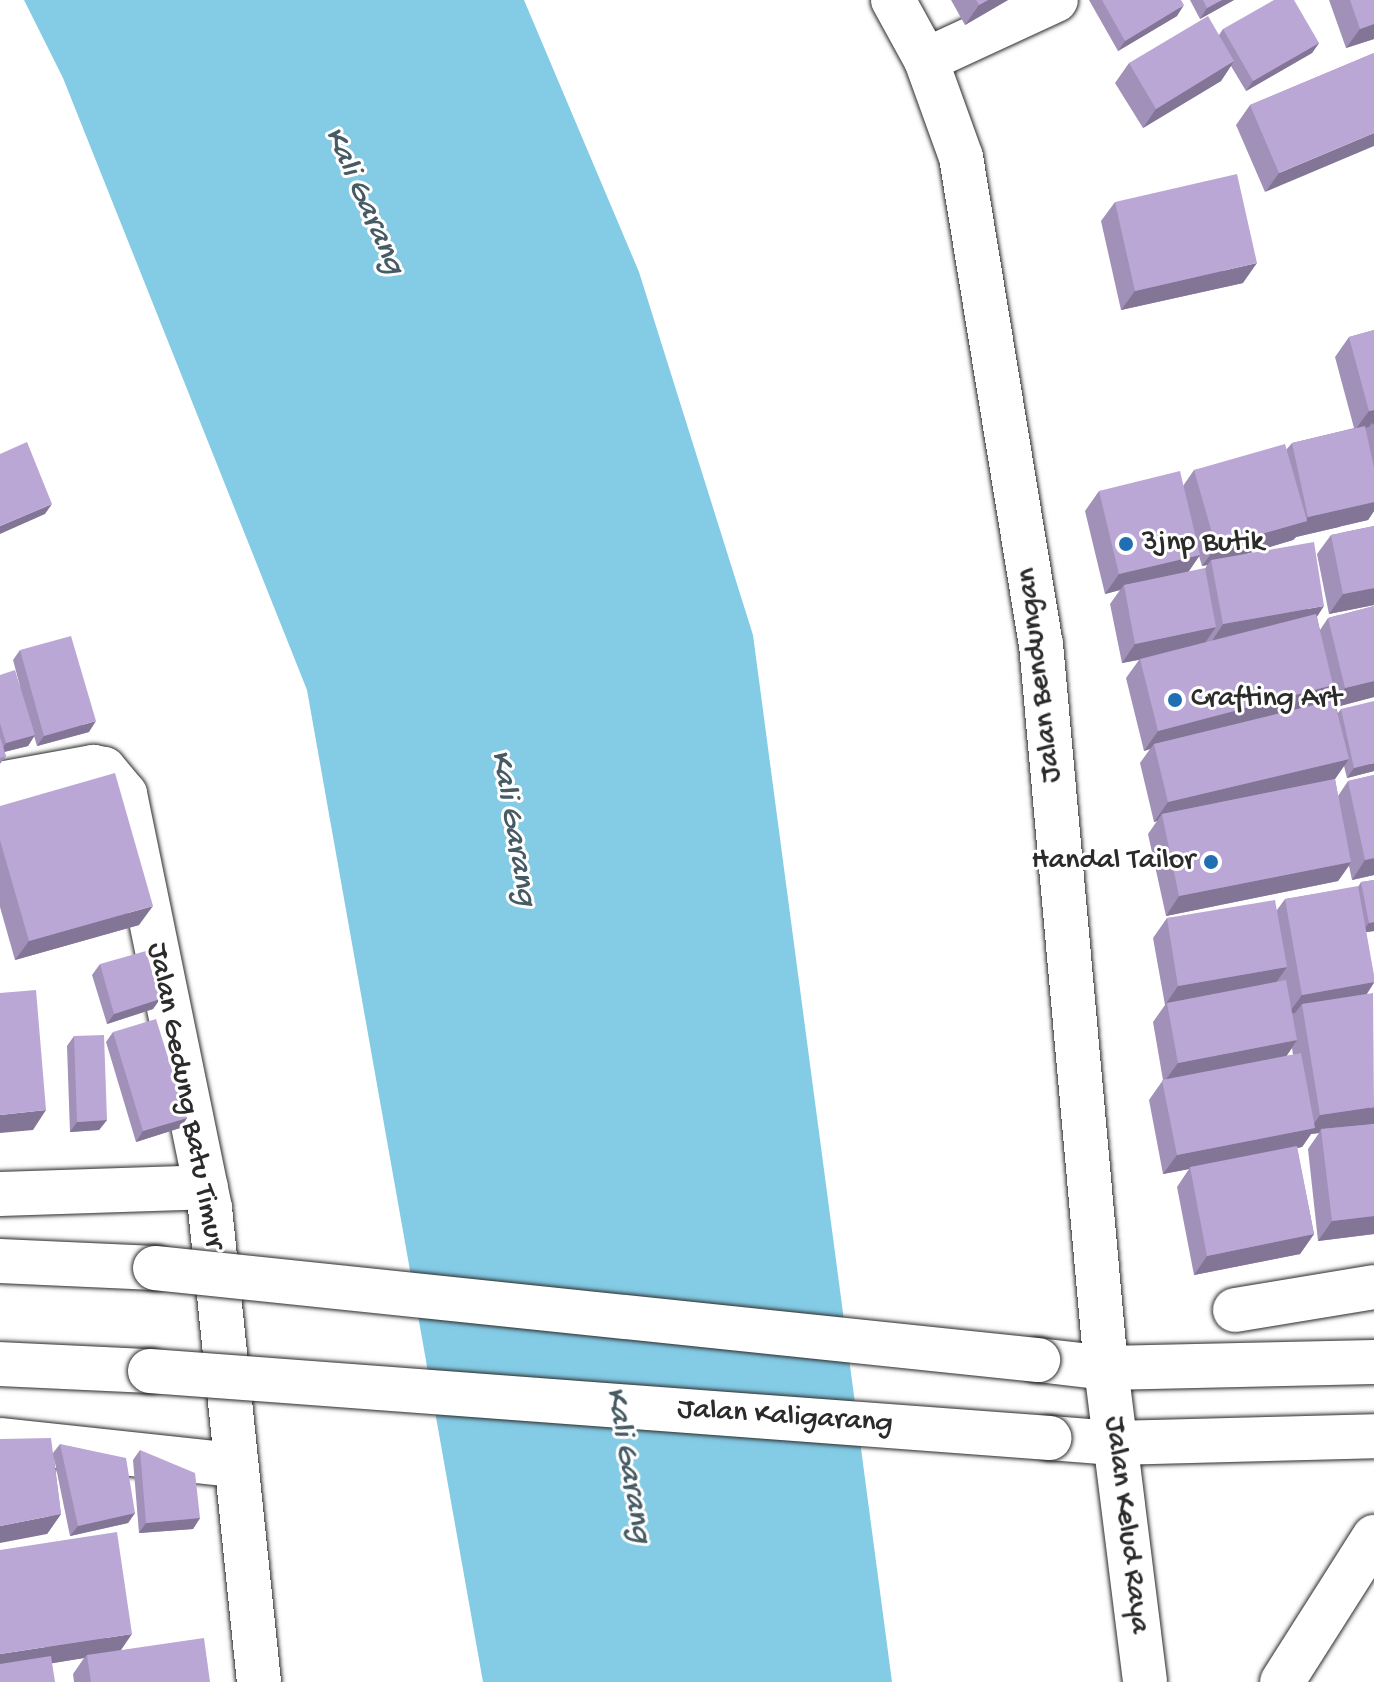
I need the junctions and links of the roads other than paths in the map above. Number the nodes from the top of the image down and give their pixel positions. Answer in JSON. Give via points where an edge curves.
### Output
{"nodes":[{"id":1,"x":893,"y":0,"type":"edge"},
{"id":2,"x":1056,"y":0,"type":"edge"},
{"id":3,"x":926,"y":60,"type":"junction"},
{"id":4,"x":0,"y":784,"type":"edge"},
{"id":5,"x":206,"y":1187,"type":"junction"},
{"id":6,"x":0,"y":1194,"type":"edge"},
{"id":7,"x":0,"y":1261,"type":"edge"},
{"id":8,"x":1374,"y":1287,"type":"edge"},
{"id":9,"x":1235,"y":1310,"type":"dead end"},
{"id":10,"x":1374,"y":1362,"type":"edge"},
{"id":11,"x":0,"y":1364,"type":"edge"},
{"id":12,"x":1106,"y":1368,"type":"junction"},
{"id":13,"x":1374,"y":1436,"type":"edge"},
{"id":14,"x":0,"y":1440,"type":"edge"},
{"id":15,"x":1114,"y":1443,"type":"junction"},
{"id":16,"x":234,"y":1465,"type":"junction"},
{"id":17,"x":1374,"y":1537,"type":"edge"},
{"id":18,"x":259,"y":1682,"type":"edge"},
{"id":19,"x":1145,"y":1682,"type":"edge"},
{"id":20,"x":1282,"y":1682,"type":"edge"}],
"edges":[{"from":1,"to":3,"type":"main road","name":"Jalan Bendungan"},
{"from":2,"to":3,"type":"main road"},
{"from":3,"to":12,"type":"main road","name":"Jalan Bendungan","via":[[961,157],[1041,644]]},
{"from":4,"to":5,"type":"main road","name":"Jalan Gedung Batu Timur","via":[[93,767],[119,782]]},
{"from":5,"to":6,"type":"main road"},
{"from":5,"to":16,"type":"main road","name":"Jalan Gedung Batu Timur"},
{"from":7,"to":12,"type":"main road","bridge":true,"via":[[155,1268]]},
{"from":8,"to":9,"type":"main road"},
{"from":10,"to":12,"type":"main road"},
{"from":11,"to":15,"type":"main road","name":"Jalan Kaligarang","bridge":true},
{"from":12,"to":15,"type":"main road","name":"Jalan Kelud Raya"},
{"from":13,"to":15,"type":"main road","name":"Jalan Kaligarang"},
{"from":14,"to":16,"type":"main road"},
{"from":15,"to":19,"type":"main road","name":"Jalan Kelud Raya"},
{"from":16,"to":18,"type":"main road","name":"Jalan Gedung Batu Timur"},
{"from":17,"to":20,"type":"main road"}]}
